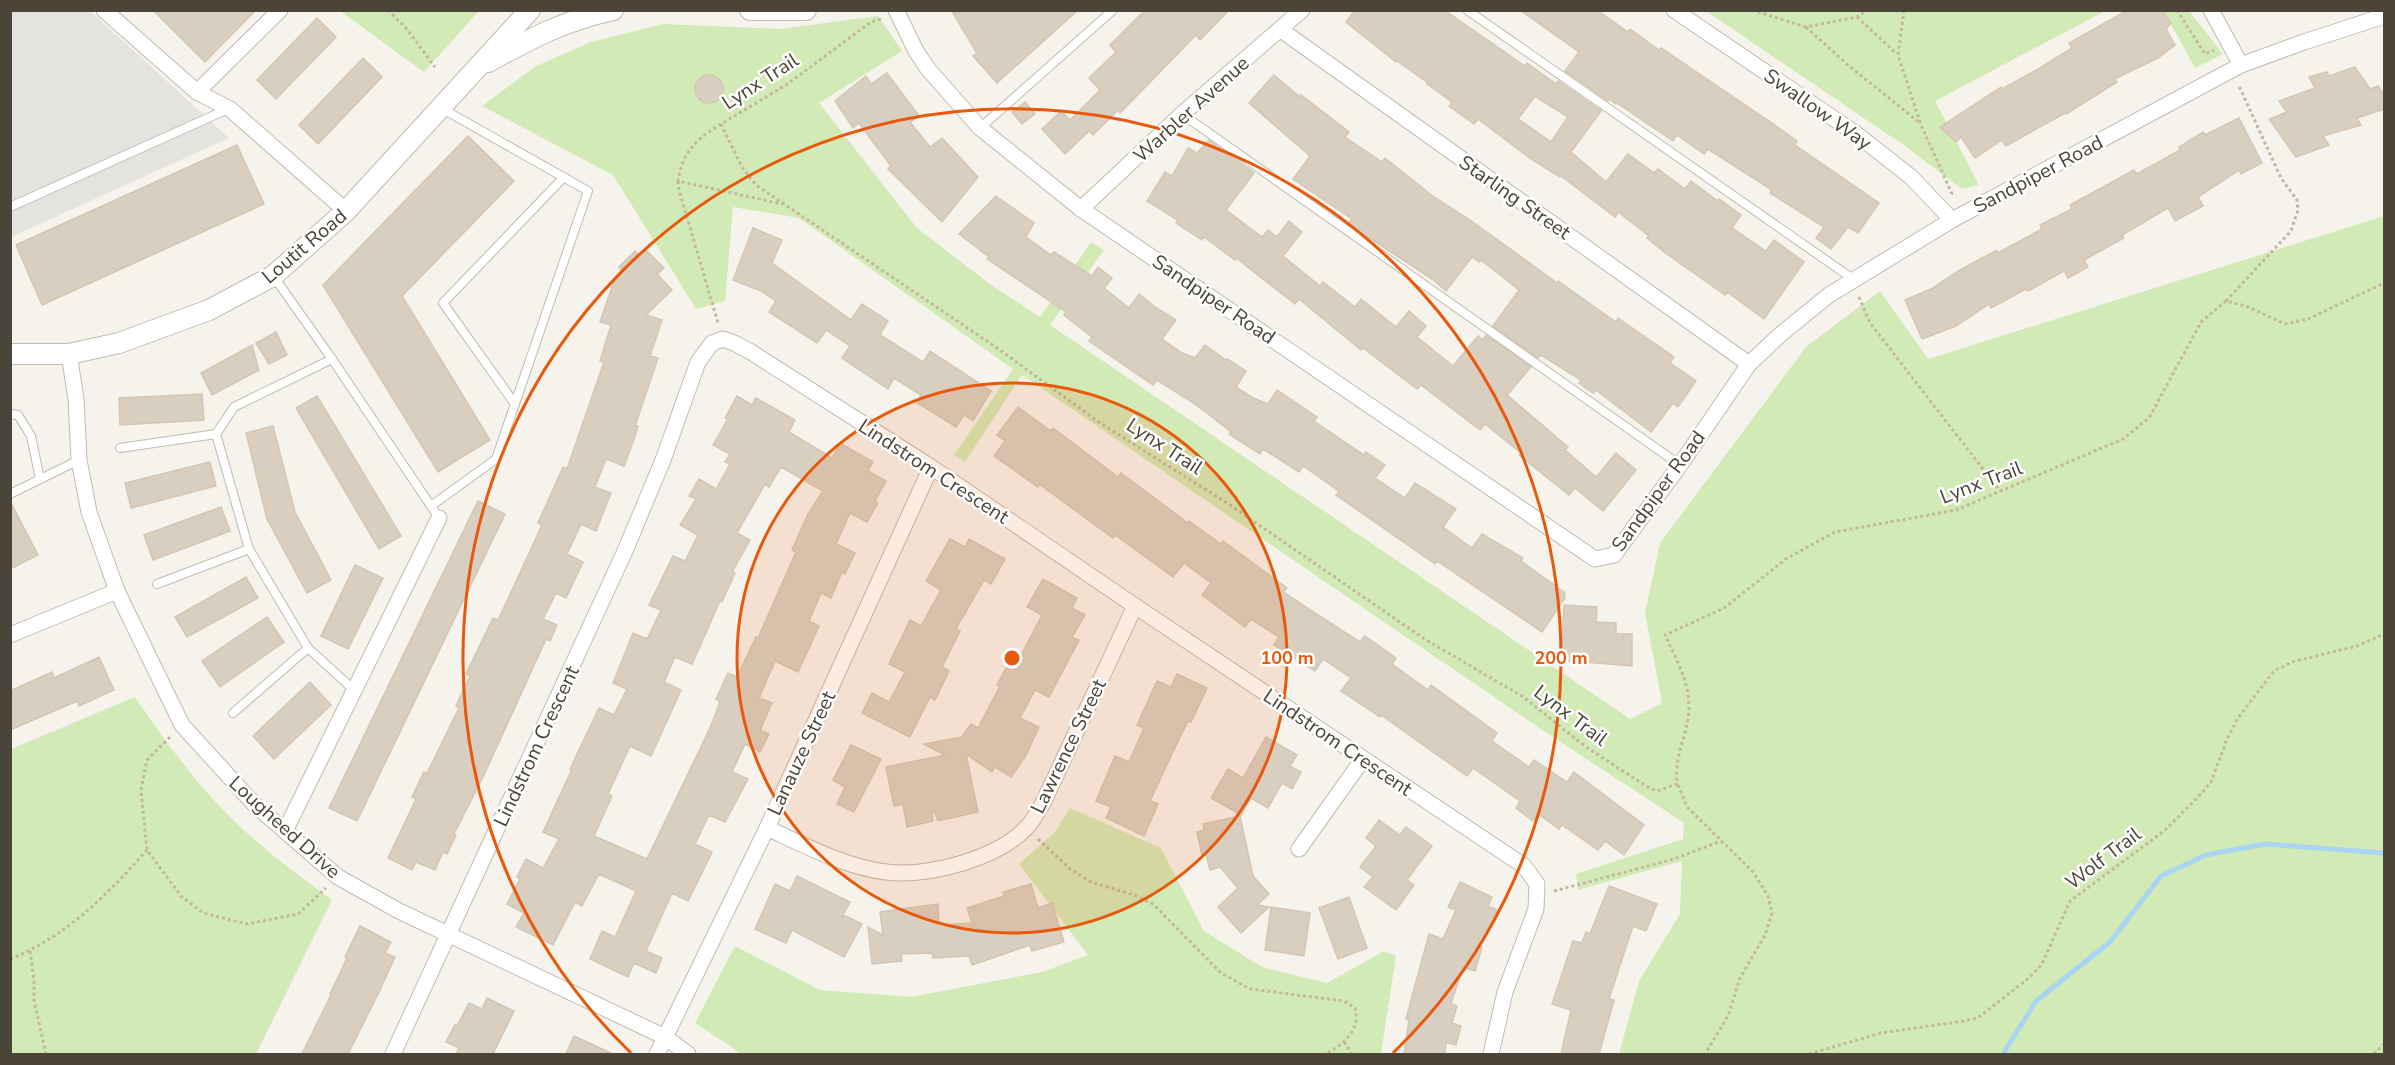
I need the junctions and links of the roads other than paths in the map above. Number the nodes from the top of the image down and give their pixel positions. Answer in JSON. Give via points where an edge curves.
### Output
{"nodes":[{"id":1,"x":280,"y":10,"type":"edge"},
{"id":2,"x":530,"y":10,"type":"edge"},
{"id":3,"x":613,"y":10,"type":"edge"},
{"id":4,"x":750,"y":10,"type":"edge"},
{"id":5,"x":806,"y":10,"type":"edge"},
{"id":6,"x":1113,"y":10,"type":"edge"},
{"id":7,"x":1302,"y":10,"type":"edge"},
{"id":8,"x":1467,"y":10,"type":"edge"},
{"id":9,"x":1674,"y":10,"type":"edge"},
{"id":10,"x":2211,"y":10,"type":"edge"},
{"id":11,"x":104,"y":11,"type":"edge"},
{"id":12,"x":896,"y":11,"type":"edge"},
{"id":13,"x":2366,"y":15,"type":"edge"},
{"id":14,"x":2385,"y":16,"type":"edge"},
{"id":15,"x":1281,"y":30,"type":"junction"},
{"id":16,"x":2241,"y":65,"type":"junction"},
{"id":17,"x":477,"y":68,"type":"junction"},
{"id":18,"x":197,"y":92,"type":"junction"},
{"id":19,"x":441,"y":108,"type":"junction"},
{"id":20,"x":230,"y":109,"type":"junction"},
{"id":21,"x":1182,"y":114,"type":"junction"},
{"id":22,"x":980,"y":128,"type":"junction"},
{"id":23,"x":564,"y":177,"type":"junction"},
{"id":24,"x":10,"y":207,"type":"edge"},
{"id":25,"x":1081,"y":209,"type":"junction"},
{"id":26,"x":346,"y":211,"type":"junction"},
{"id":27,"x":1952,"y":220,"type":"junction"},
{"id":28,"x":273,"y":276,"type":"junction"},
{"id":29,"x":1852,"y":279,"type":"junction"},
{"id":30,"x":10,"y":354,"type":"edge"},
{"id":31,"x":69,"y":354,"type":"junction"},
{"id":32,"x":332,"y":359,"type":"junction"},
{"id":33,"x":1749,"y":364,"type":"junction"},
{"id":34,"x":515,"y":404,"type":"junction"},
{"id":35,"x":10,"y":414,"type":"edge"},
{"id":36,"x":216,"y":434,"type":"junction"},
{"id":37,"x":120,"y":448,"type":"dead end"},
{"id":38,"x":79,"y":460,"type":"junction"},
{"id":39,"x":1680,"y":465,"type":"junction"},
{"id":40,"x":932,"y":467,"type":"junction"},
{"id":41,"x":40,"y":479,"type":"junction"},
{"id":42,"x":10,"y":494,"type":"edge"},
{"id":43,"x":435,"y":512,"type":"junction"},
{"id":44,"x":249,"y":549,"type":"junction"},
{"id":45,"x":158,"y":584,"type":"dead end"},
{"id":46,"x":117,"y":591,"type":"junction"},
{"id":47,"x":1135,"y":606,"type":"junction"},
{"id":48,"x":10,"y":635,"type":"edge"},
{"id":49,"x":308,"y":648,"type":"junction"},
{"id":50,"x":354,"y":690,"type":"junction"},
{"id":51,"x":233,"y":713,"type":"dead end"},
{"id":52,"x":1363,"y":759,"type":"junction"},
{"id":53,"x":767,"y":828,"type":"junction"},
{"id":54,"x":285,"y":831,"type":"junction"},
{"id":55,"x":1299,"y":849,"type":"dead end"},
{"id":56,"x":450,"y":935,"type":"junction"},
{"id":57,"x":665,"y":1037,"type":"junction"},
{"id":58,"x":393,"y":1054,"type":"edge"},
{"id":59,"x":657,"y":1054,"type":"edge"},
{"id":60,"x":688,"y":1054,"type":"edge"},
{"id":61,"x":1491,"y":1054,"type":"edge"}],
"edges":[{"from":1,"to":18,"type":"street"},
{"from":2,"to":17,"type":"street","name":"Loutit Road"},
{"from":3,"to":17,"type":"street","name":"Loutit Road","via":[[543,32]]},
{"from":4,"to":5,"type":"street"},
{"from":6,"to":22,"type":"lane"},
{"from":7,"to":15,"type":"street","name":"Warbler Avenue"},
{"from":8,"to":29,"type":"lane"},
{"from":9,"to":27,"type":"street","name":"Swallow Way","via":[[1855,134],[1911,177]]},
{"from":10,"to":16,"type":"street"},
{"from":11,"to":18,"type":"street"},
{"from":12,"to":22,"type":"street","name":"Sandpiper Road","via":[[928,69]]},
{"from":13,"to":14,"type":"street","name":"Sandpiper Road"},
{"from":13,"to":16,"type":"street","name":"Sandpiper Road"},
{"from":15,"to":21,"type":"street","name":"Warbler Avenue"},
{"from":15,"to":33,"type":"street","name":"Starling Street"},
{"from":16,"to":27,"type":"street","name":"Sandpiper Road"},
{"from":17,"to":19,"type":"street","name":"Loutit Road"},
{"from":18,"to":20,"type":"street"},
{"from":19,"to":23,"type":"lane"},
{"from":19,"to":26,"type":"street","name":"Loutit Road"},
{"from":20,"to":24,"type":"lane"},
{"from":20,"to":26,"type":"street"},
{"from":21,"to":25,"type":"street","name":"Warbler Avenue"},
{"from":21,"to":39,"type":"lane"},
{"from":22,"to":25,"type":"street","name":"Sandpiper Road"},
{"from":23,"to":34,"type":"lane","via":[[588,191]]},
{"from":23,"to":34,"type":"lane","via":[[443,303]]},
{"from":25,"to":39,"type":"street","name":"Sandpiper Road","via":[[1595,559],[1614,555]]},
{"from":26,"to":28,"type":"street","name":"Loutit Road"},
{"from":27,"to":29,"type":"street","name":"Sandpiper Road"},
{"from":28,"to":31,"type":"street","name":"Loutit Road","via":[[208,310],[119,343]]},
{"from":28,"to":32,"type":"lane"},
{"from":29,"to":33,"type":"street","name":"Sandpiper Road","via":[[1780,334]]},
{"from":30,"to":31,"type":"street","name":"Loutit Road"},
{"from":31,"to":38,"type":"street","name":"Lougheed Drive"},
{"from":32,"to":36,"type":"lane","via":[[234,407]]},
{"from":32,"to":43,"type":"lane"},
{"from":33,"to":39,"type":"street","name":"Sandpiper Road"},
{"from":34,"to":43,"type":"lane","via":[[496,459]]},
{"from":35,"to":41,"type":"lane","via":[[18,415],[32,436]]},
{"from":36,"to":37,"type":"lane"},
{"from":36,"to":44,"type":"lane"},
{"from":38,"to":41,"type":"lane"},
{"from":38,"to":46,"type":"street","name":"Lougheed Drive","via":[[89,512]]},
{"from":40,"to":47,"type":"street","name":"Lindstrom Crescent"},
{"from":40,"to":53,"type":"street","name":"Lanauze Street"},
{"from":40,"to":56,"type":"street","name":"Lindstrom Crescent","via":[[751,352],[723,339],[712,343],[698,362],[625,551]]},
{"from":41,"to":42,"type":"lane"},
{"from":43,"to":50,"type":"street"},
{"from":44,"to":45,"type":"lane"},
{"from":44,"to":49,"type":"lane"},
{"from":46,"to":48,"type":"street"},
{"from":46,"to":54,"type":"street","name":"Lougheed Drive","via":[[182,725],[255,806]]},
{"from":47,"to":52,"type":"street","name":"Lindstrom Crescent"},
{"from":47,"to":53,"type":"street","name":"Lawrence Street","via":[[1044,801],[1027,828],[1001,846],[971,861],[895,872],[860,866],[822,853]]},
{"from":49,"to":50,"type":"lane"},
{"from":49,"to":51,"type":"lane"},
{"from":50,"to":54,"type":"street"},
{"from":52,"to":55,"type":"street"},
{"from":52,"to":61,"type":"street","name":"Lindstrom Crescent","via":[[1524,866],[1537,884],[1536,909],[1505,992]]},
{"from":53,"to":57,"type":"street","name":"Lanauze Street"},
{"from":54,"to":56,"type":"street","name":"Lougheed Drive","via":[[338,877]]},
{"from":56,"to":57,"type":"street","name":"Lougheed Drive"},
{"from":56,"to":58,"type":"street","name":"Lindstrom Crescent"},
{"from":57,"to":59,"type":"street","name":"Lanauze Street"},
{"from":57,"to":60,"type":"street","name":"Lougheed Drive"}]}
